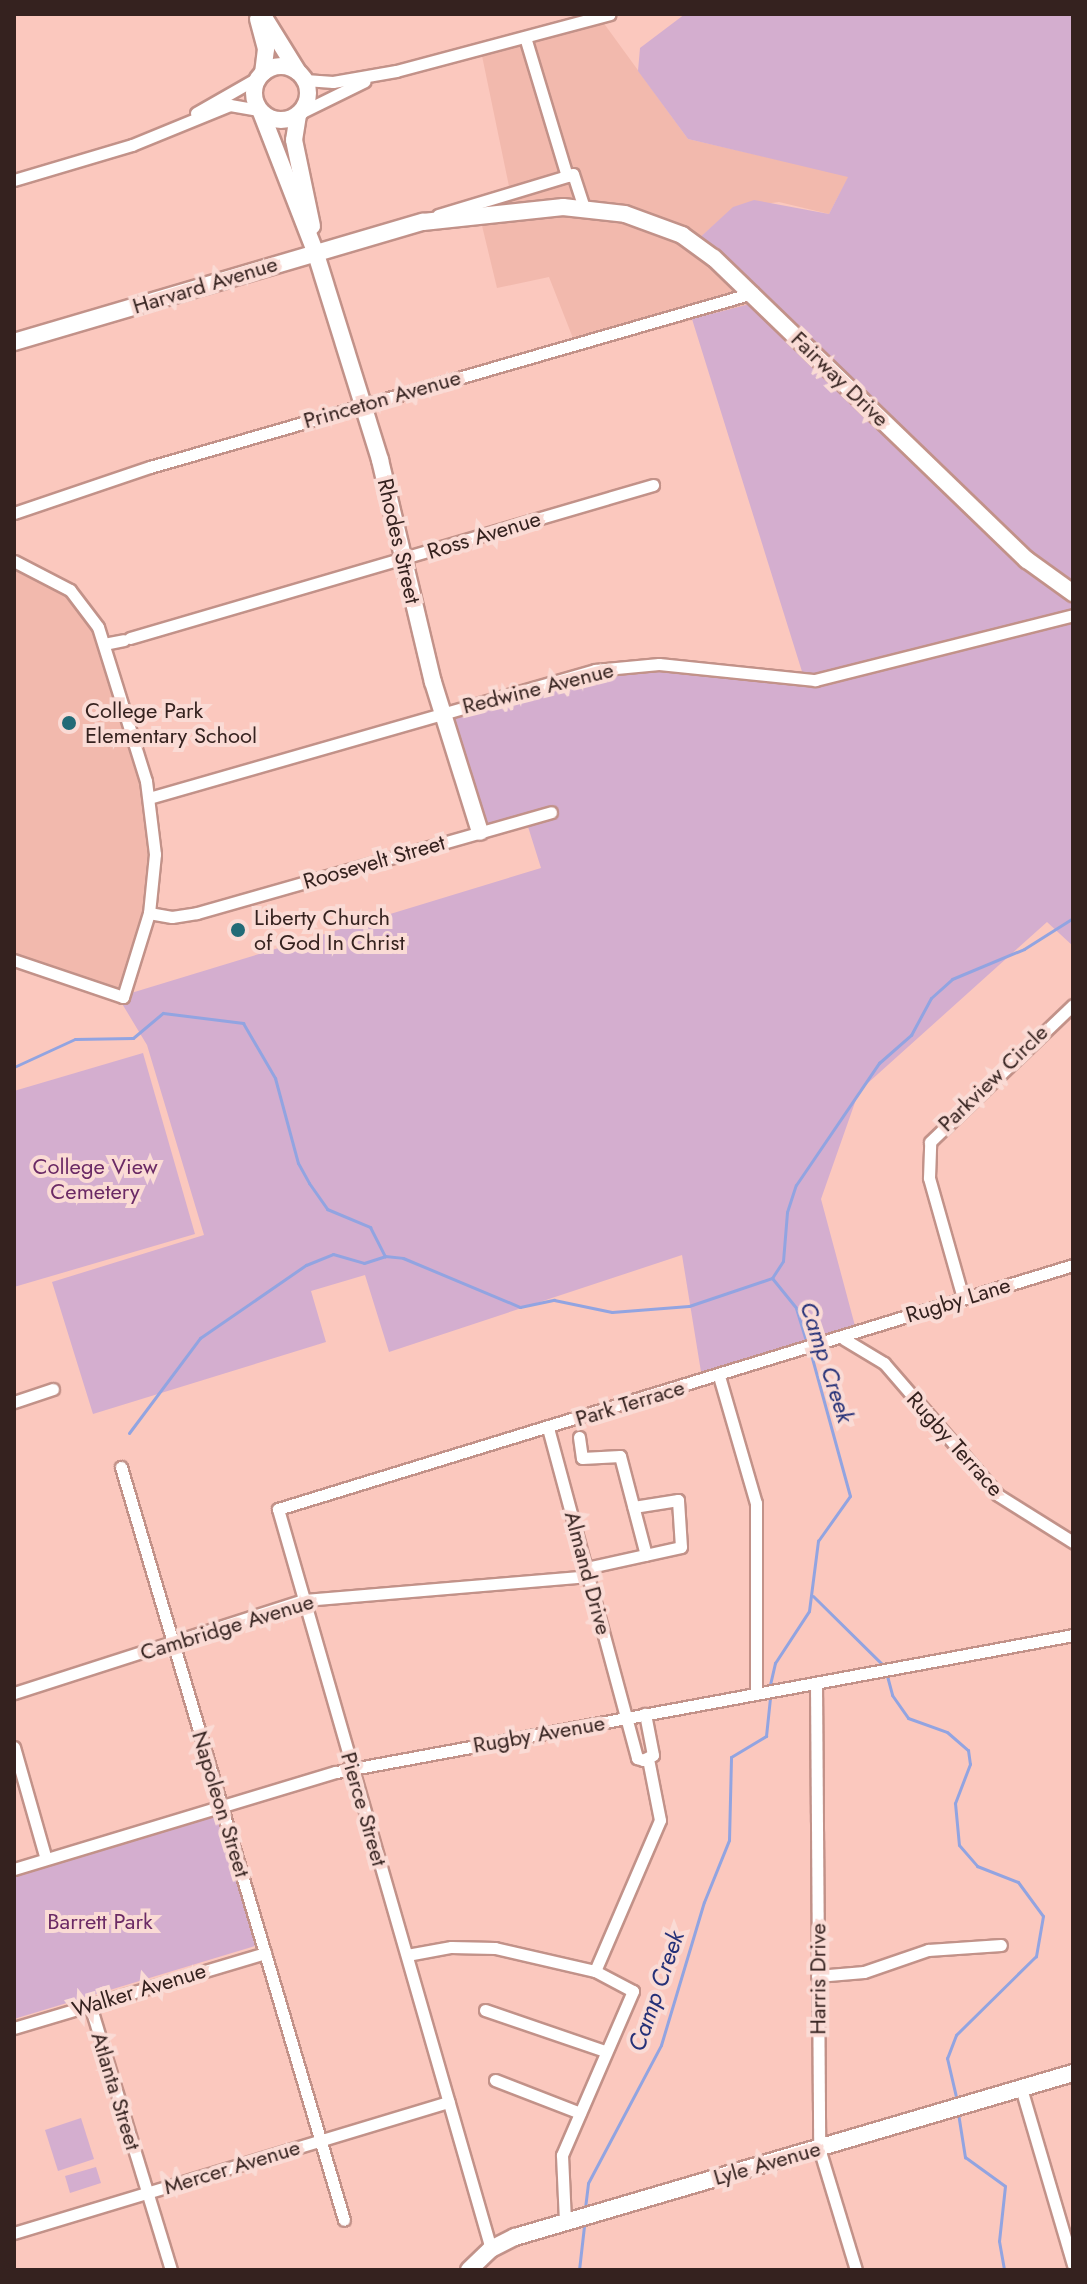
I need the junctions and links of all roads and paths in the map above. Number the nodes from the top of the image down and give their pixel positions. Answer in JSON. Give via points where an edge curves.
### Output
{"nodes":[{"id":1,"x":259,"y":14,"type":"edge"},
{"id":2,"x":610,"y":14,"type":"edge"},
{"id":3,"x":525,"y":37,"type":"junction"},
{"id":4,"x":396,"y":71,"type":"junction"},
{"id":5,"x":261,"y":75,"type":"junction"},
{"id":6,"x":302,"y":76,"type":"junction"},
{"id":7,"x":260,"y":111,"type":"junction"},
{"id":8,"x":299,"y":114,"type":"junction"},
{"id":9,"x":173,"y":129,"type":"junction"},
{"id":10,"x":567,"y":176,"type":"junction"},
{"id":11,"x":14,"y":180,"type":"edge"},
{"id":12,"x":584,"y":207,"type":"junction"},
{"id":13,"x":396,"y":228,"type":"junction"},
{"id":14,"x":315,"y":251,"type":"junction"},
{"id":15,"x":753,"y":293,"type":"junction"},
{"id":16,"x":14,"y":342,"type":"edge"},
{"id":17,"x":362,"y":405,"type":"junction"},
{"id":18,"x":653,"y":485,"type":"dead end"},
{"id":19,"x":14,"y":513,"type":"edge"},
{"id":20,"x":403,"y":559,"type":"junction"},
{"id":21,"x":14,"y":561,"type":"edge"},
{"id":22,"x":1073,"y":593,"type":"edge"},
{"id":23,"x":1073,"y":615,"type":"edge"},
{"id":24,"x":104,"y":644,"type":"junction"},
{"id":25,"x":442,"y":713,"type":"junction"},
{"id":26,"x":149,"y":798,"type":"junction"},
{"id":27,"x":551,"y":812,"type":"dead end"},
{"id":28,"x":480,"y":832,"type":"junction"},
{"id":29,"x":149,"y":913,"type":"junction"},
{"id":30,"x":14,"y":960,"type":"edge"},
{"id":31,"x":1073,"y":1005,"type":"edge"},
{"id":32,"x":1073,"y":1265,"type":"edge"},
{"id":33,"x":963,"y":1298,"type":"junction"},
{"id":34,"x":844,"y":1339,"type":"junction"},
{"id":35,"x":719,"y":1376,"type":"junction"},
{"id":36,"x":53,"y":1389,"type":"dead end"},
{"id":37,"x":14,"y":1402,"type":"edge"},
{"id":38,"x":548,"y":1428,"type":"junction"},
{"id":39,"x":579,"y":1437,"type":"dead end"},
{"id":40,"x":121,"y":1467,"type":"dead end"},
{"id":41,"x":417,"y":1468,"type":"joint"},
{"id":42,"x":634,"y":1507,"type":"junction"},
{"id":43,"x":1073,"y":1542,"type":"edge"},
{"id":44,"x":646,"y":1555,"type":"junction"},
{"id":45,"x":588,"y":1572,"type":"junction"},
{"id":46,"x":304,"y":1600,"type":"junction"},
{"id":47,"x":1073,"y":1635,"type":"edge"},
{"id":48,"x":173,"y":1643,"type":"junction"},
{"id":49,"x":816,"y":1683,"type":"junction"},
{"id":50,"x":14,"y":1693,"type":"edge"},
{"id":51,"x":756,"y":1694,"type":"junction"},
{"id":52,"x":645,"y":1714,"type":"junction"},
{"id":53,"x":628,"y":1718,"type":"junction"},
{"id":54,"x":14,"y":1747,"type":"edge"},
{"id":55,"x":648,"y":1759,"type":"junction"},
{"id":56,"x":353,"y":1768,"type":"junction"},
{"id":57,"x":221,"y":1806,"type":"junction"},
{"id":58,"x":46,"y":1859,"type":"junction"},
{"id":59,"x":14,"y":1869,"type":"edge"},
{"id":60,"x":1001,"y":1945,"type":"dead end"},
{"id":61,"x":265,"y":1953,"type":"junction"},
{"id":62,"x":407,"y":1955,"type":"junction"},
{"id":63,"x":595,"y":1971,"type":"junction"},
{"id":64,"x":817,"y":1976,"type":"junction"},
{"id":65,"x":90,"y":2005,"type":"junction"},
{"id":66,"x":485,"y":2010,"type":"dead end"},
{"id":67,"x":14,"y":2028,"type":"edge"},
{"id":68,"x":605,"y":2051,"type":"junction"},
{"id":69,"x":1073,"y":2073,"type":"edge"},
{"id":70,"x":495,"y":2080,"type":"dead end"},
{"id":71,"x":1021,"y":2088,"type":"junction"},
{"id":72,"x":449,"y":2102,"type":"junction"},
{"id":73,"x":580,"y":2113,"type":"junction"},
{"id":74,"x":321,"y":2140,"type":"junction"},
{"id":75,"x":819,"y":2148,"type":"junction"},
{"id":76,"x":147,"y":2193,"type":"junction"},
{"id":77,"x":344,"y":2220,"type":"dead end"},
{"id":78,"x":565,"y":2222,"type":"junction"},
{"id":79,"x":14,"y":2233,"type":"edge"},
{"id":80,"x":491,"y":2249,"type":"junction"},
{"id":81,"x":1073,"y":2265,"type":"edge"},
{"id":82,"x":171,"y":2270,"type":"edge"},
{"id":83,"x":469,"y":2270,"type":"edge"},
{"id":84,"x":856,"y":2270,"type":"edge"}],
"edges":[{"from":1,"to":5,"type":"street","via":[[266,49]]},
{"from":1,"to":6,"type":"street"},
{"from":2,"to":3,"type":"street"},
{"from":3,"to":4,"type":"street"},
{"from":3,"to":10,"type":"street"},
{"from":4,"to":6,"type":"street","via":[[333,82]]},
{"from":4,"to":8,"type":"street","via":[[340,91]]},
{"from":5,"to":6,"type":"street","via":[[280,66]]},
{"from":5,"to":7,"type":"street","via":[[254,92]]},
{"from":5,"to":9,"type":"street"},
{"from":6,"to":8,"type":"street","via":[[308,96]]},
{"from":7,"to":8,"type":"street","via":[[280,121]]},
{"from":7,"to":9,"type":"street","via":[[236,103]]},
{"from":7,"to":14,"type":"street","name":"Rhodes Street"},
{"from":8,"to":14,"type":"street","name":"Rhodes Street","via":[[294,140]]},
{"from":9,"to":11,"type":"street"},
{"from":10,"to":12,"type":"street","via":[[573,174]]},
{"from":10,"to":13,"type":"street","name":"Harvard Avenue"},
{"from":12,"to":13,"type":"street","name":"Harvard Avenue","via":[[453,217]]},
{"from":12,"to":15,"type":"street","name":"Fairway Drive","via":[[625,214],[682,235]]},
{"from":13,"to":14,"type":"street","name":"Harvard Avenue"},
{"from":14,"to":16,"type":"street","name":"Harvard Avenue"},
{"from":14,"to":17,"type":"street","name":"Rhodes Street"},
{"from":15,"to":17,"type":"street","name":"Princeton Avenue"},
{"from":15,"to":22,"type":"street","name":"Fairway Drive","via":[[1019,553]]},
{"from":17,"to":19,"type":"street","name":"Princeton Avenue"},
{"from":17,"to":20,"type":"street","name":"Rhodes Street"},
{"from":18,"to":20,"type":"street","name":"Ross Avenue"},
{"from":20,"to":24,"type":"street","name":"Ross Avenue"},
{"from":20,"to":25,"type":"street","name":"Rhodes Street"},
{"from":21,"to":24,"type":"street","via":[[70,590],[91,613]]},
{"from":23,"to":25,"type":"street","name":"Redwine Avenue","via":[[836,677],[794,681],[638,665],[571,676]]},
{"from":24,"to":26,"type":"street"},
{"from":25,"to":26,"type":"street","name":"Redwine Avenue"},
{"from":25,"to":28,"type":"street","name":"Rhodes Street"},
{"from":26,"to":29,"type":"street","via":[[155,854]]},
{"from":27,"to":28,"type":"street","name":"Roosevelt Street"},
{"from":28,"to":29,"type":"street","name":"Roosevelt Street","via":[[197,913]]},
{"from":29,"to":30,"type":"street","via":[[123,997]]},
{"from":31,"to":33,"type":"street","name":"Parkview Circle","via":[[930,1142],[929,1178]]},
{"from":32,"to":33,"type":"street","name":"Rugby Lane"},
{"from":33,"to":34,"type":"street","name":"Rugby Lane"},
{"from":34,"to":35,"type":"street","name":"Park Terrace"},
{"from":34,"to":43,"type":"street","name":"Rugby Terrace","via":[[884,1363],[998,1495]]},
{"from":35,"to":38,"type":"street","name":"Park Terrace"},
{"from":35,"to":51,"type":"street","via":[[756,1503]]},
{"from":36,"to":37,"type":"street"},
{"from":38,"to":41,"type":"street","name":"Park Terrace"},
{"from":38,"to":45,"type":"street","name":"Almand Drive"},
{"from":39,"to":42,"type":"street","via":[[582,1458],[620,1456]]},
{"from":40,"to":48,"type":"street","name":"Napoleon Street"},
{"from":41,"to":46,"type":"street","name":"Pierce Street","via":[[278,1509]]},
{"from":42,"to":44,"type":"street"},
{"from":42,"to":44,"type":"street","name":"Cambridge Avenue","via":[[678,1500],[681,1547]]},
{"from":44,"to":45,"type":"street","name":"Cambridge Avenue"},
{"from":45,"to":46,"type":"street","name":"Cambridge Avenue"},
{"from":45,"to":53,"type":"street","name":"Almand Drive"},
{"from":46,"to":48,"type":"street","name":"Cambridge Avenue"},
{"from":46,"to":56,"type":"street","name":"Pierce Street"},
{"from":47,"to":49,"type":"street","name":"Rugby Avenue"},
{"from":48,"to":50,"type":"street","name":"Cambridge Avenue"},
{"from":48,"to":57,"type":"street","name":"Napoleon Street"},
{"from":49,"to":51,"type":"street","name":"Rugby Avenue"},
{"from":49,"to":64,"type":"street","name":"Harris Drive"},
{"from":51,"to":52,"type":"street","name":"Rugby Avenue"},
{"from":52,"to":53,"type":"street","name":"Rugby Avenue"},
{"from":52,"to":55,"type":"street","via":[[653,1755]]},
{"from":53,"to":55,"type":"street","name":"Almand Drive","via":[[637,1758]]},
{"from":53,"to":56,"type":"street","name":"Rugby Avenue"},
{"from":54,"to":58,"type":"street"},
{"from":55,"to":63,"type":"street","via":[[660,1820]]},
{"from":56,"to":57,"type":"street","name":"Rugby Avenue"},
{"from":56,"to":62,"type":"street","name":"Pierce Street"},
{"from":57,"to":58,"type":"street","name":"Rugby Avenue"},
{"from":57,"to":61,"type":"street","name":"Napoleon Street"},
{"from":58,"to":59,"type":"street","name":"Rugby Avenue"},
{"from":60,"to":64,"type":"street","via":[[928,1950],[864,1972]]},
{"from":61,"to":65,"type":"street","name":"Walker Avenue"},
{"from":61,"to":74,"type":"street","name":"Napoleon Street"},
{"from":62,"to":63,"type":"street","via":[[495,1948]]},
{"from":62,"to":72,"type":"street","name":"Pierce Street"},
{"from":63,"to":68,"type":"street","via":[[633,1991]]},
{"from":64,"to":75,"type":"street","name":"Harris Drive"},
{"from":65,"to":67,"type":"street","name":"Walker Avenue"},
{"from":65,"to":76,"type":"street","name":"Atlanta Street"},
{"from":66,"to":68,"type":"street"},
{"from":68,"to":73,"type":"street"},
{"from":69,"to":71,"type":"street","name":"Lyle Avenue"},
{"from":70,"to":73,"type":"street"},
{"from":71,"to":75,"type":"street","name":"Lyle Avenue"},
{"from":71,"to":81,"type":"street"},
{"from":72,"to":74,"type":"street","name":"Mercer Avenue"},
{"from":72,"to":80,"type":"street","name":"Pierce Street"},
{"from":73,"to":78,"type":"street","via":[[562,2155]]},
{"from":74,"to":76,"type":"street","name":"Mercer Avenue"},
{"from":74,"to":77,"type":"street","name":"Napoleon Street"},
{"from":75,"to":78,"type":"street","name":"Lyle Avenue"},
{"from":75,"to":84,"type":"street","name":"Harris Drive"},
{"from":76,"to":79,"type":"street","name":"Mercer Avenue"},
{"from":76,"to":82,"type":"street","name":"Atlanta Street"},
{"from":78,"to":80,"type":"street","name":"Lyle Avenue"},
{"from":80,"to":83,"type":"street","name":"Lyle Avenue"}]}
